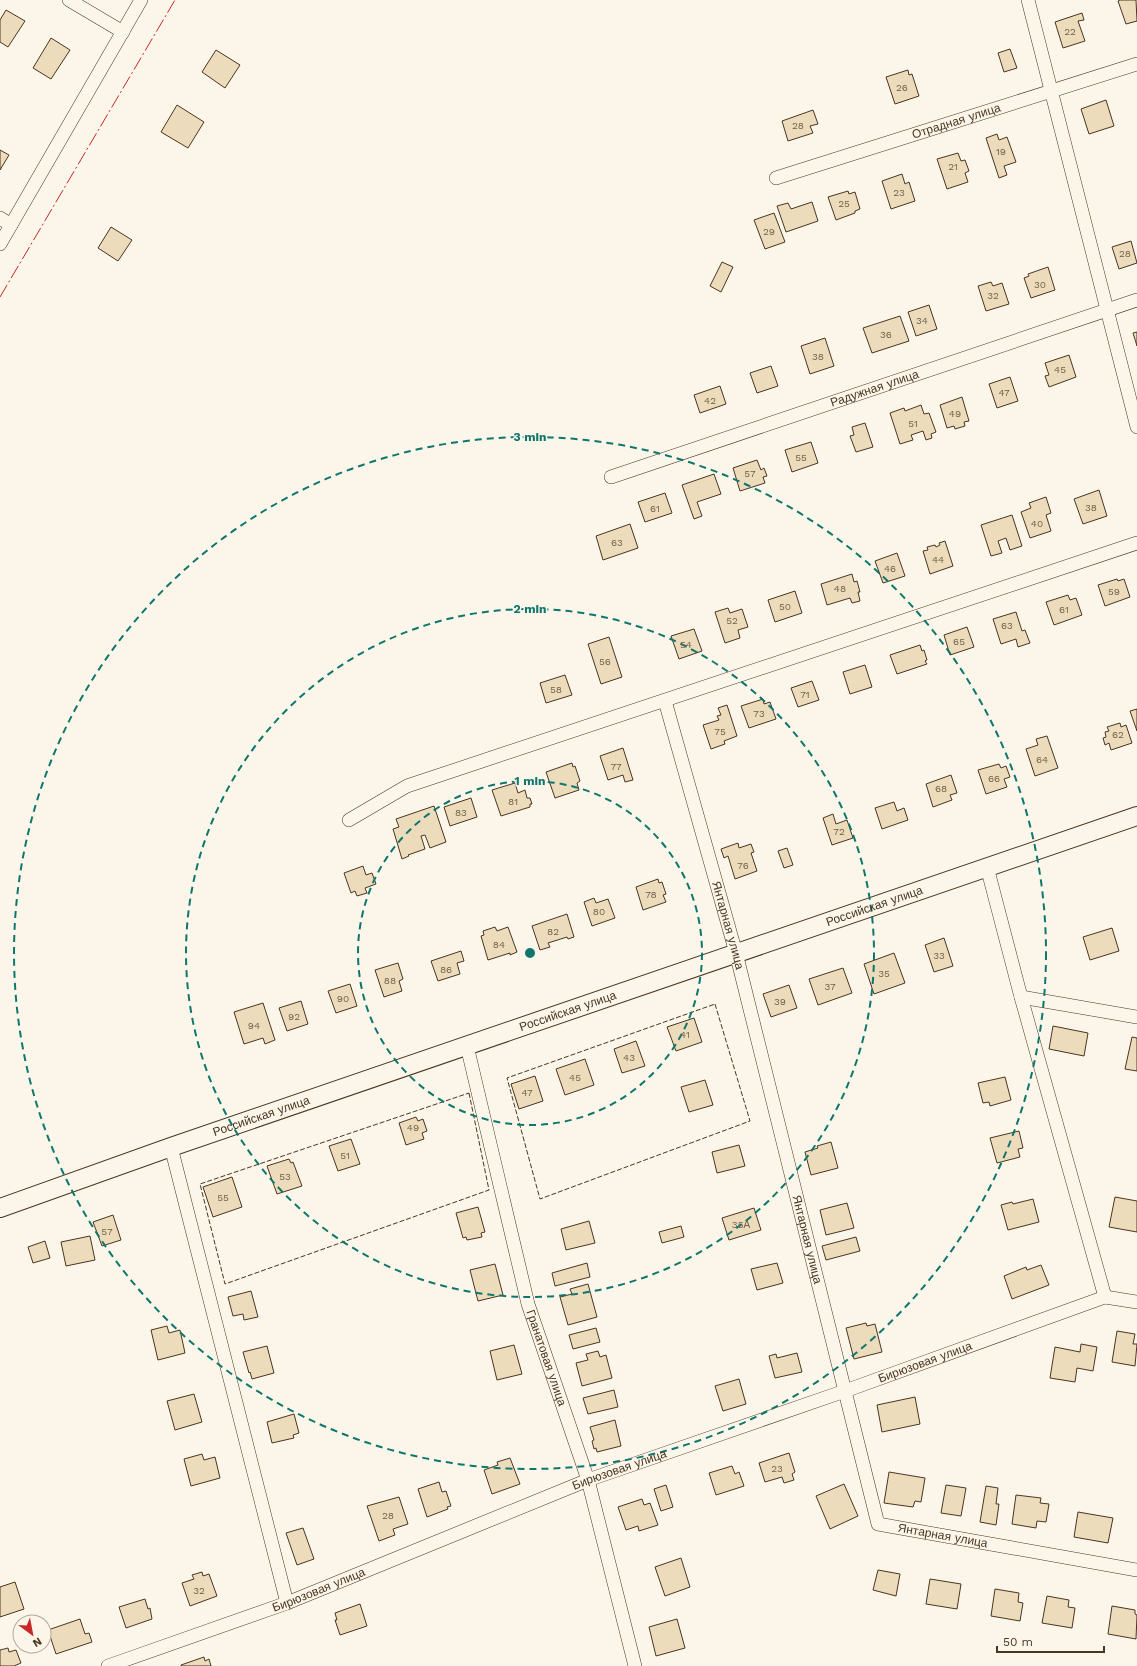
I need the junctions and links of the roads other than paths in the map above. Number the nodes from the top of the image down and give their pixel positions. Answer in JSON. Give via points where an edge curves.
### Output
{"nodes":[{"id":1,"x":69,"y":0,"type":"edge"},
{"id":2,"x":141,"y":0,"type":"edge"},
{"id":3,"x":1028,"y":0,"type":"edge"},
{"id":4,"x":123,"y":32,"type":"junction"},
{"id":5,"x":1137,"y":64,"type":"edge"},
{"id":6,"x":1051,"y":92,"type":"junction"},
{"id":7,"x":776,"y":178,"type":"dead end"},
{"id":8,"x":6,"y":221,"type":"edge"},
{"id":9,"x":0,"y":244,"type":"edge"},
{"id":10,"x":1137,"y":300,"type":"edge"},
{"id":11,"x":1107,"y":310,"type":"junction"},
{"id":12,"x":1137,"y":428,"type":"edge"},
{"id":13,"x":611,"y":477,"type":"dead end"},
{"id":14,"x":1137,"y":544,"type":"edge"},
{"id":15,"x":665,"y":701,"type":"junction"},
{"id":16,"x":1137,"y":816,"type":"edge"},
{"id":17,"x":350,"y":820,"type":"dead end"},
{"id":18,"x":987,"y":867,"type":"junction"},
{"id":19,"x":736,"y":953,"type":"junction"},
{"id":20,"x":1021,"y":997,"type":"junction"},
{"id":21,"x":1137,"y":1017,"type":"edge"},
{"id":22,"x":467,"y":1046,"type":"junction"},
{"id":23,"x":171,"y":1147,"type":"junction"},
{"id":24,"x":0,"y":1208,"type":"edge"},
{"id":25,"x":1105,"y":1297,"type":"junction"},
{"id":26,"x":1137,"y":1302,"type":"edge"},
{"id":27,"x":845,"y":1391,"type":"junction"},
{"id":28,"x":588,"y":1480,"type":"junction"},
{"id":29,"x":1137,"y":1570,"type":"edge"},
{"id":30,"x":287,"y":1603,"type":"junction"},
{"id":31,"x":108,"y":1666,"type":"edge"},
{"id":32,"x":635,"y":1666,"type":"edge"}],
"edges":[{"from":1,"to":4,"type":"street"},
{"from":2,"to":4,"type":"street"},
{"from":3,"to":6,"type":"street"},
{"from":4,"to":8,"type":"street"},
{"from":5,"to":6,"type":"street","name":"Отрадная улица"},
{"from":6,"to":7,"type":"street","name":"Отрадная улица"},
{"from":6,"to":11,"type":"street"},
{"from":8,"to":9,"type":"street"},
{"from":10,"to":11,"type":"street","name":"Радужная улица"},
{"from":11,"to":12,"type":"street"},
{"from":11,"to":13,"type":"street","name":"Радужная улица"},
{"from":14,"to":15,"type":"street"},
{"from":15,"to":17,"type":"street","via":[[407,786]]},
{"from":15,"to":19,"type":"street","name":"Янтарная улица"},
{"from":16,"to":18,"type":"main road","name":"Российская улица"},
{"from":18,"to":19,"type":"main road","name":"Российская улица"},
{"from":18,"to":20,"type":"street"},
{"from":19,"to":22,"type":"main road","name":"Российская улица"},
{"from":19,"to":27,"type":"street","name":"Янтарная улица"},
{"from":20,"to":21,"type":"street"},
{"from":20,"to":25,"type":"street"},
{"from":22,"to":23,"type":"main road","name":"Российская улица"},
{"from":22,"to":28,"type":"street","name":"Гранатовая улица","via":[[528,1304]]},
{"from":23,"to":24,"type":"main road","name":"Российская улица"},
{"from":23,"to":30,"type":"street"},
{"from":25,"to":26,"type":"street","name":"Бирюзовая улица"},
{"from":25,"to":27,"type":"street","name":"Бирюзовая улица"},
{"from":27,"to":28,"type":"street","name":"Бирюзовая улица"},
{"from":27,"to":29,"type":"street","name":"Янтарная улица","via":[[878,1524]]},
{"from":28,"to":30,"type":"street","name":"Бирюзовая улица"},
{"from":28,"to":32,"type":"street","name":"Гранатовая улица"},
{"from":30,"to":31,"type":"street","name":"Бирюзовая улица"}]}
